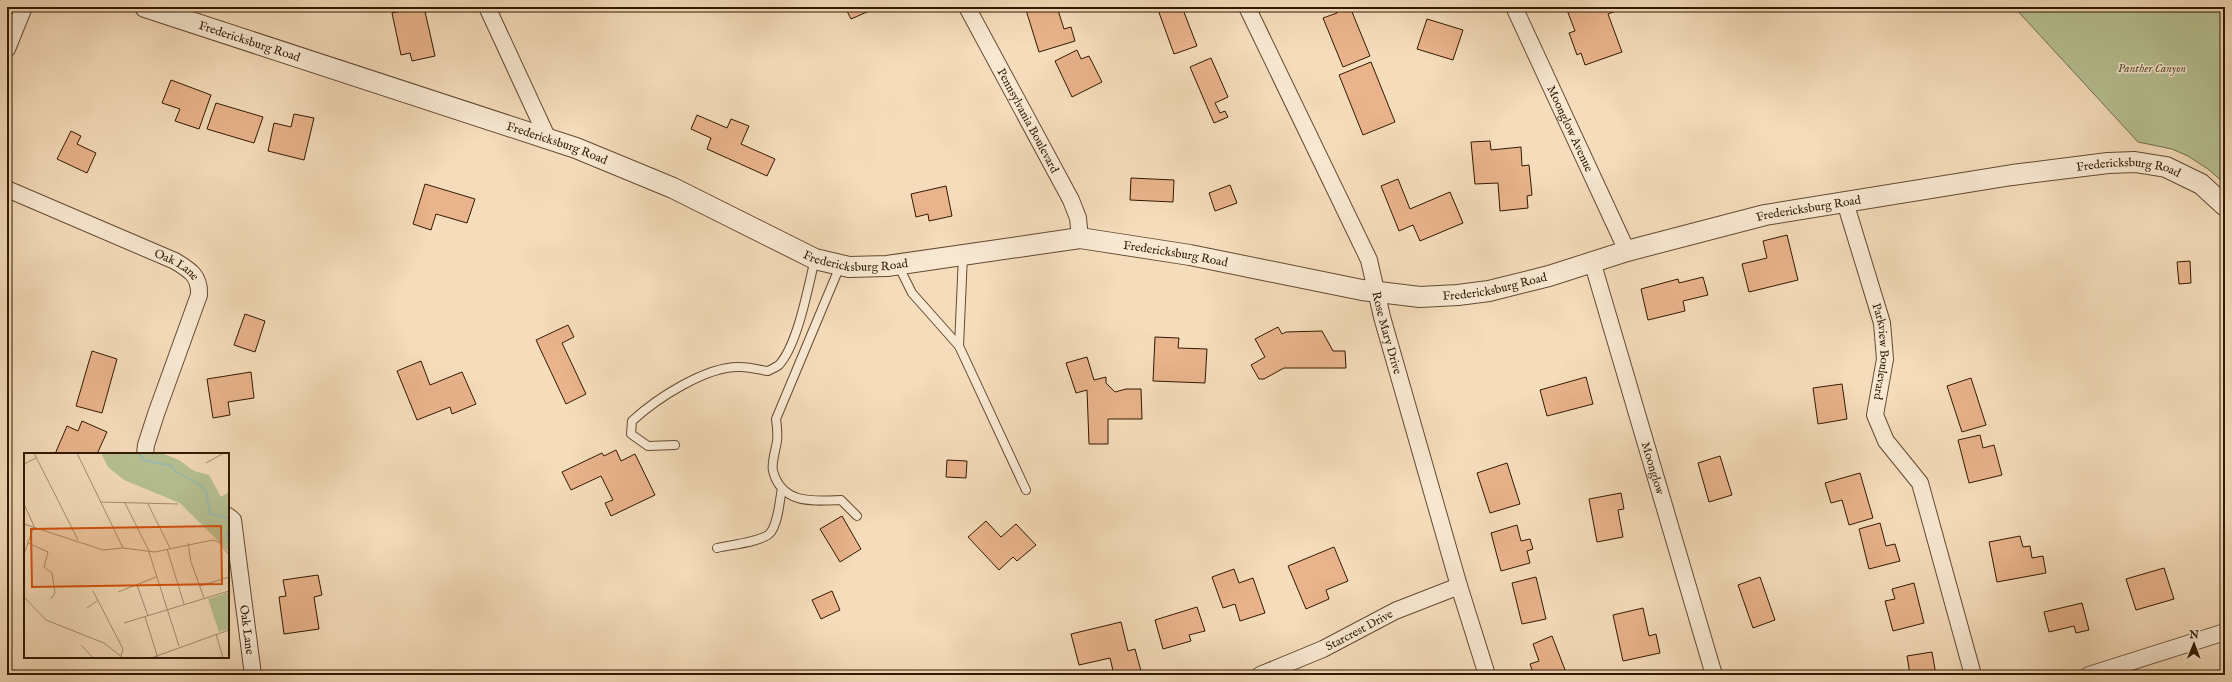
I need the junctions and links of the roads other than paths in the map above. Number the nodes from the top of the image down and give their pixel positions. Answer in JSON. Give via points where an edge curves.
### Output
{"nodes":[{"id":1,"x":24,"y":7,"type":"edge"},
{"id":2,"x":145,"y":7,"type":"edge"},
{"id":3,"x":487,"y":7,"type":"edge"},
{"id":4,"x":967,"y":7,"type":"edge"},
{"id":5,"x":1247,"y":7,"type":"edge"},
{"id":6,"x":1514,"y":7,"type":"edge"},
{"id":7,"x":7,"y":49,"type":"edge"},
{"id":8,"x":548,"y":139,"type":"junction"},
{"id":9,"x":7,"y":189,"type":"edge"},
{"id":10,"x":1845,"y":202,"type":"junction"},
{"id":11,"x":2225,"y":206,"type":"edge"},
{"id":12,"x":1080,"y":238,"type":"junction"},
{"id":13,"x":1626,"y":250,"type":"junction"},
{"id":14,"x":963,"y":255,"type":"junction"},
{"id":15,"x":815,"y":259,"type":"junction"},
{"id":16,"x":1592,"y":261,"type":"junction"},
{"id":17,"x":897,"y":265,"type":"junction"},
{"id":18,"x":840,"y":266,"type":"junction"},
{"id":19,"x":1376,"y":291,"type":"junction"},
{"id":20,"x":959,"y":346,"type":"junction"},
{"id":21,"x":675,"y":445,"type":"dead end"},
{"id":22,"x":145,"y":453,"type":"edge"},
{"id":23,"x":782,"y":489,"type":"junction"},
{"id":24,"x":1026,"y":490,"type":"dead end"},
{"id":25,"x":857,"y":516,"type":"dead end"},
{"id":26,"x":229,"y":517,"type":"edge"},
{"id":27,"x":717,"y":548,"type":"dead end"},
{"id":28,"x":1459,"y":586,"type":"junction"},
{"id":29,"x":2225,"y":632,"type":"edge"},
{"id":30,"x":253,"y":675,"type":"edge"},
{"id":31,"x":1260,"y":675,"type":"edge"},
{"id":32,"x":1487,"y":675,"type":"edge"},
{"id":33,"x":1714,"y":675,"type":"edge"},
{"id":34,"x":1973,"y":675,"type":"edge"},
{"id":35,"x":2089,"y":675,"type":"edge"}],
"edges":[{"from":1,"to":7,"type":"street"},
{"from":2,"to":8,"type":"street","name":"Fredericksburg Road"},
{"from":3,"to":8,"type":"street"},
{"from":4,"to":12,"type":"street","name":"Pennsylvania Boulevard","via":[[1073,205],[1078,218]]},
{"from":5,"to":19,"type":"street","name":"Rose Mary Drive","via":[[1370,260]]},
{"from":6,"to":13,"type":"street","name":"Moonglow Avenue"},
{"from":8,"to":15,"type":"street","name":"Fredericksburg Road","via":[[673,188]]},
{"from":9,"to":22,"type":"street","name":"Oak Lane","via":[[175,261],[191,270],[198,279],[199,295],[156,414]]},
{"from":10,"to":11,"type":"street","name":"Fredericksburg Road","via":[[2012,175],[2135,162],[2161,165],[2183,174],[2201,184]]},
{"from":10,"to":13,"type":"street","name":"Fredericksburg Road","via":[[1765,215]]},
{"from":10,"to":34,"type":"street","name":"Parkview Boulevard","via":[[1882,323],[1885,341],[1885,359],[1875,415],[1886,441],[1920,482]]},
{"from":12,"to":14,"type":"street","name":"Fredericksburg Road"},
{"from":12,"to":19,"type":"street","name":"Fredericksburg Road","via":[[1190,255]]},
{"from":13,"to":16,"type":"street","name":"Fredericksburg Road"},
{"from":14,"to":17,"type":"street","name":"Fredericksburg Road"},
{"from":14,"to":20,"type":"lane"},
{"from":15,"to":18,"type":"street","name":"Fredericksburg Road"},
{"from":15,"to":21,"type":"lane","via":[[792,342],[779,365],[768,371],[740,367],[705,374],[651,404],[632,421],[631,434],[648,446]]},
{"from":16,"to":19,"type":"street","name":"Fredericksburg Road","via":[[1549,276],[1458,296],[1420,297]]},
{"from":16,"to":33,"type":"street","name":"Moonglow"},
{"from":17,"to":18,"type":"street","name":"Fredericksburg Road","via":[[861,268]]},
{"from":17,"to":20,"type":"lane","via":[[912,293]]},
{"from":18,"to":23,"type":"lane","via":[[776,419],[778,438],[773,471]]},
{"from":19,"to":28,"type":"street","name":"Rose Mary Drive"},
{"from":20,"to":24,"type":"lane"},
{"from":23,"to":25,"type":"lane","via":[[790,496],[806,501],[840,500]]},
{"from":23,"to":27,"type":"lane","via":[[770,533],[760,538]]},
{"from":26,"to":30,"type":"street","name":"Oak Lane","via":[[233,520]]},
{"from":28,"to":31,"type":"street","name":"Starcrest Drive","via":[[1395,611],[1323,649]]},
{"from":28,"to":32,"type":"street","name":"Rose Mary Drive"},
{"from":29,"to":35,"type":"street"}]}
